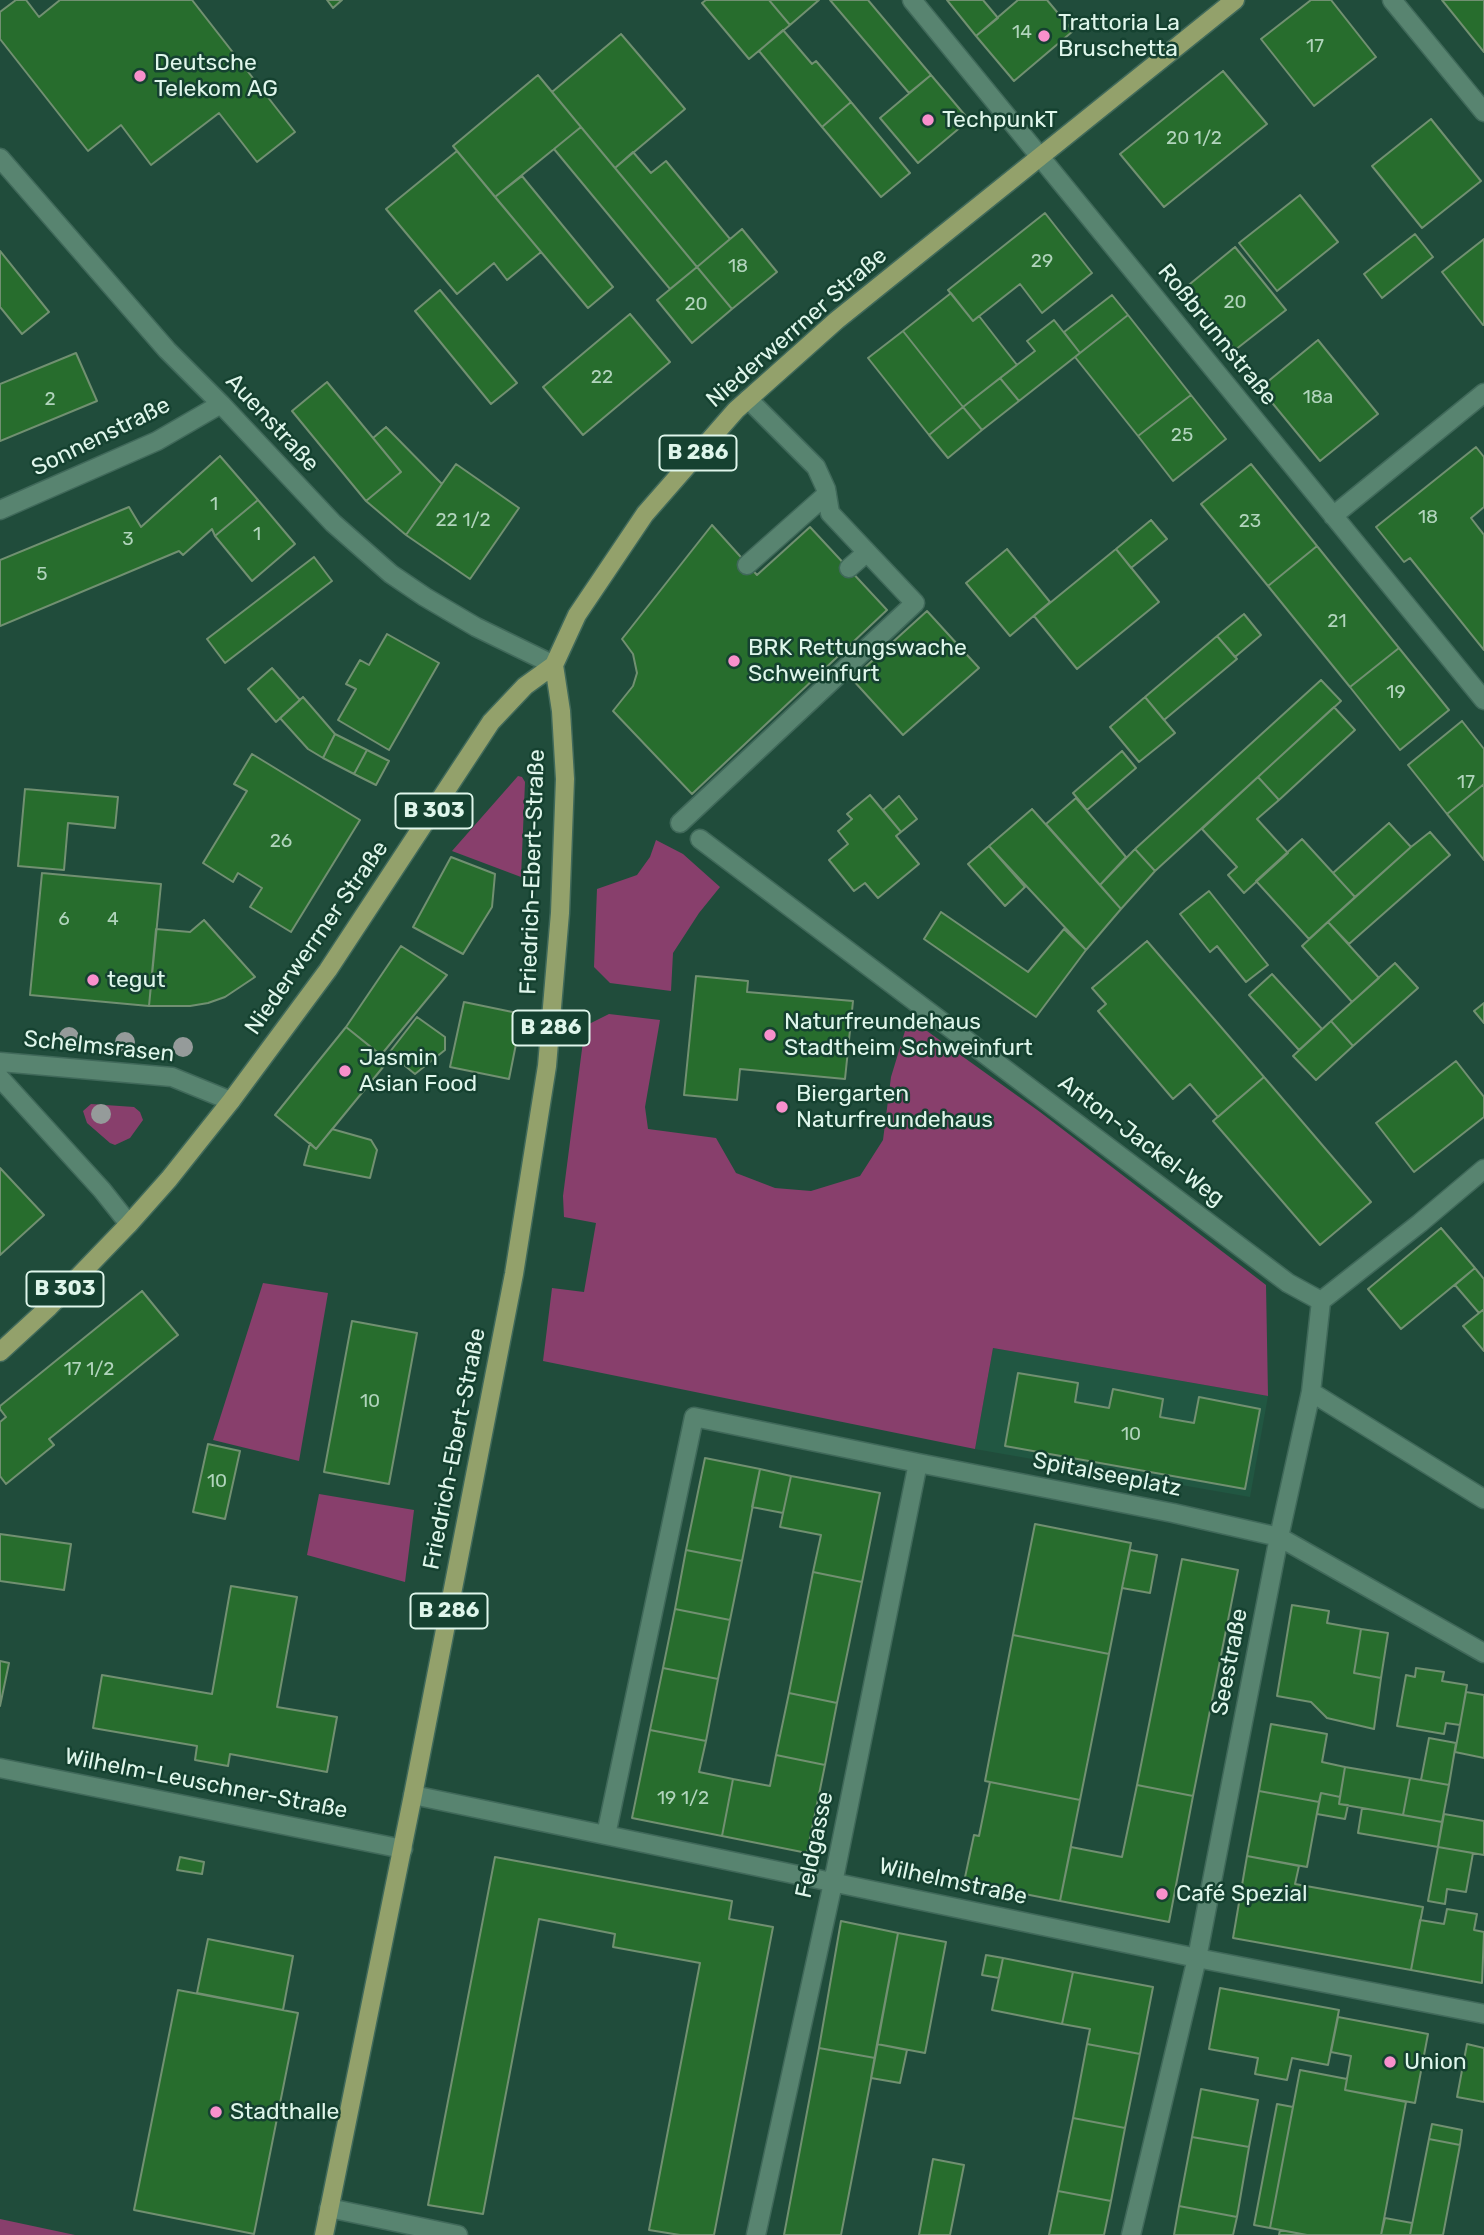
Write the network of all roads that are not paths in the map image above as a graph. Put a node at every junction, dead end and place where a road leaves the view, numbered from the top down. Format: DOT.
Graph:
graph roads {
  1 [pos="912,0"];
  2 [pos="1235,0"];
  3 [pos="1392,0"];
  4 [pos="1484,112"];
  5 [pos="1040,156"];
  6 [pos="0,158"];
  7 [pos="1484,393"];
  8 [pos="748,399"];
  9 [pos="221,404"];
  10 [pos="827,494"];
  11 [pos="0,510"];
  12 [pos="1333,516"];
  13 [pos="866,552"];
  14 [pos="747,565"];
  15 [pos="849,568"];
  16 [pos="554,665"];
  17 [pos="1484,700"];
  18 [pos="680,823"];
  19 [pos="699,839"];
  20 [pos="0,1062"];
  21 [pos="0,1078"];
  22 [pos="230,1101"];
  23 [pos="1484,1169"];
  24 [pos="129,1224"];
  25 [pos="1321,1301"];
  26 [pos="0,1352"];
  27 [pos="1311,1392"];
  28 [pos="918,1463"];
  29 [pos="1484,1499"];
  30 [pos="1279,1537"];
  31 [pos="1484,1653"];
  32 [pos="0,1768"];
  33 [pos="414,1795"];
  34 [pos="606,1835"];
  35 [pos="403,1849"];
  36 [pos="833,1882"];
  37 [pos="1197,1958"];
  38 [pos="1484,2014"];
  39 [pos="329,2208"];
  40 [pos="324,2235"];
  41 [pos="458,2235"];
  42 [pos="756,2235"];
  43 [pos="1131,2235"];
  1 -- 5 [label="street, Roßbrunnstraße"];
  2 -- 5 [label="main road, Niederwerrner Straße / B 286"];
  3 -- 4 [label="street"];
  5 -- 8 [label="main road, Niederwerrner Straße / B 286"];
  5 -- 12 [label="street, Roßbrunnstraße"];
  6 -- 9 [label="street, Auenstraße"];
  7 -- 12 [label="street"];
  8 -- 10 [label="street"];
  8 -- 16 [label="main road, Niederwerrner Straße / B 286"];
  9 -- 11 [label="street, Sonnenstraße"];
  9 -- 16 [label="street, Auenstraße"];
  10 -- 13 [label="street"];
  10 -- 14 [label="street"];
  12 -- 17 [label="street, Roßbrunnstraße"];
  13 -- 15 [label="street"];
  13 -- 18 [label="street"];
  16 -- 22 [label="main road, Niederwerrner Straße / B 303"];
  16 -- 33 [label="main road, Friedrich-Ebert-Straße / B 286"];
  19 -- 25 [label="street, Anton-Jackel-Weg"];
  20 -- 22 [label="street, Schelmsrasen"];
  21 -- 24 [label="street, Schelmsrasen"];
  22 -- 24 [label="main road, Niederwerrner Straße / B 303"];
  23 -- 25 [label="street"];
  24 -- 26 [label="main road, Niederwerrner Straße / B 303"];
  25 -- 27 [label="street, Seestraße"];
  27 -- 29 [label="street"];
  27 -- 30 [label="street, Seestraße"];
  28 -- 30 [label="street, Spitalseeplatz"];
  28 -- 34 [label="street, Spitalseeplatz"];
  28 -- 36 [label="street, Feldgasse"];
  30 -- 31 [label="street, Spitalseeplatz"];
  30 -- 37 [label="street, Seestraße"];
  32 -- 35 [label="street, Wilhelm-Leuschner-Straße"];
  33 -- 34 [label="street, Wilhelmstraße"];
  33 -- 35 [label="main road, Friedrich-Ebert-Straße / B 286"];
  34 -- 36 [label="street, Wilhelmstraße"];
  35 -- 39 [label="main road, Friedrich-Ebert-Straße / B 286"];
  36 -- 37 [label="street, Wilhelmstraße"];
  36 -- 42 [label="street, Feldgasse"];
  37 -- 38 [label="street, Wilhelmstraße"];
  37 -- 43 [label="street, Seestraße"];
  39 -- 40 [label="main road, Friedrich-Ebert-Straße / B 286"];
  39 -- 41 [label="street"];
}
